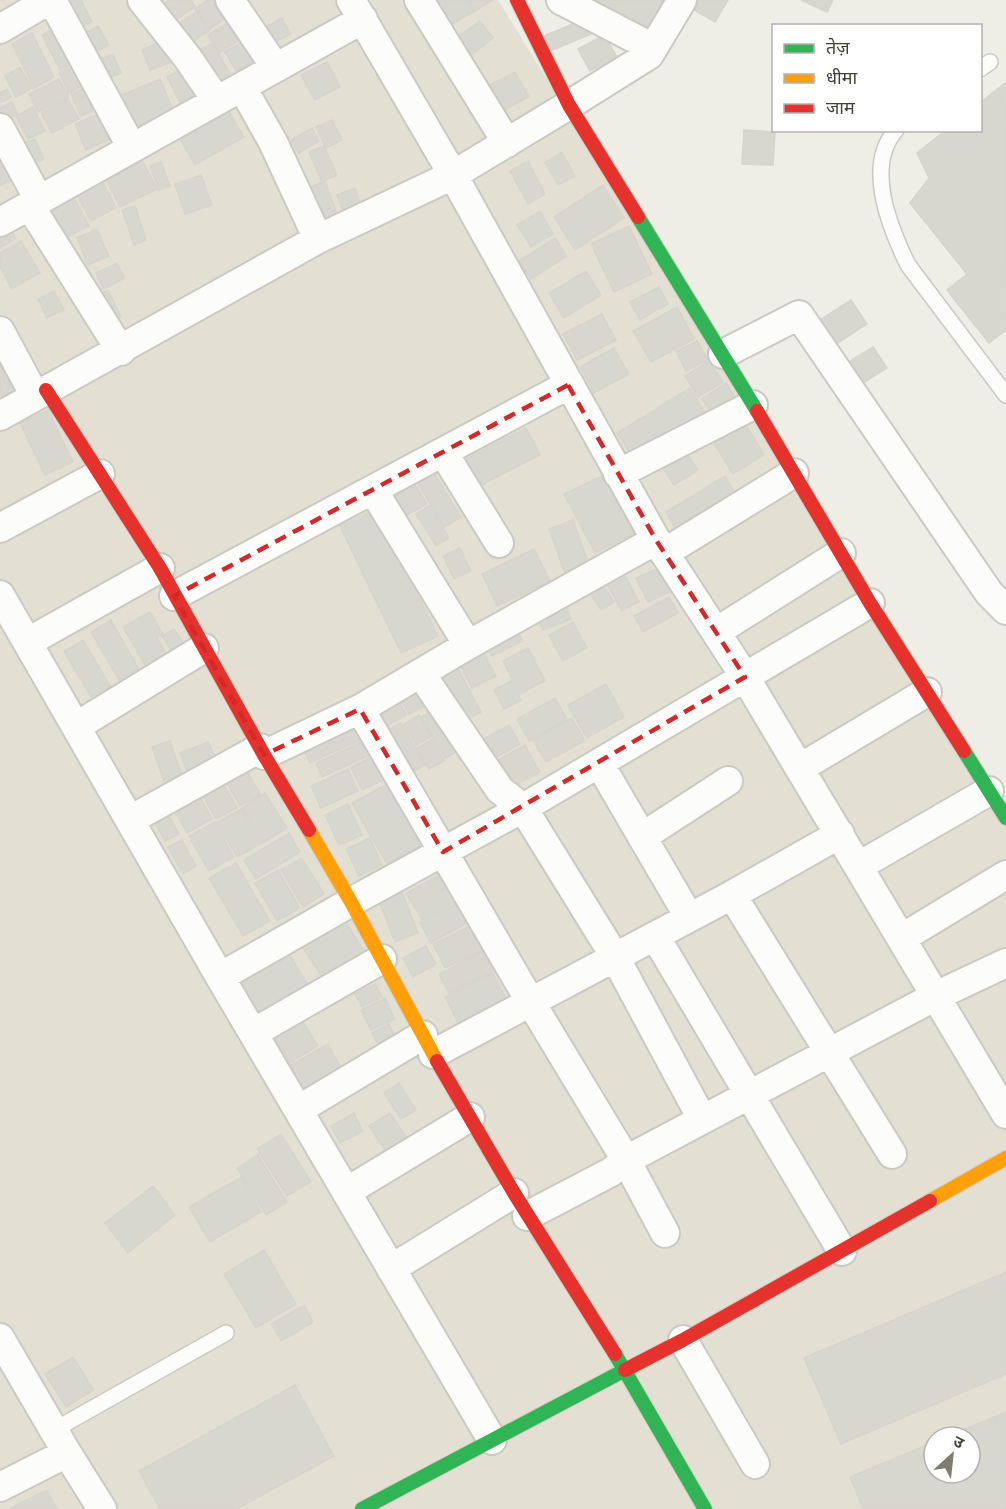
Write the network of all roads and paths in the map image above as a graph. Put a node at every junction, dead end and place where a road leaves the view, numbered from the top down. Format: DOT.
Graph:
graph roads {
  1 [pos="50,0"];
  2 [pos="142,0"];
  3 [pos="230,0"];
  4 [pos="419,0"];
  5 [pos="517,0"];
  6 [pos="561,0"];
  7 [pos="682,0"];
  8 [pos="357,9"];
  9 [pos="0,29"];
  10 [pos="653,48"];
  11 [pos="276,68"];
  12 [pos="242,87"];
  13 [pos="217,101"];
  14 [pos="569,105"];
  15 [pos="0,128"];
  16 [pos="894,132"];
  17 [pos="507,143"];
  18 [pos="132,148"];
  19 [pos="453,175"];
  20 [pos="35,203"];
  21 [pos="0,222"];
  22 [pos="318,239"];
  23 [pos="0,331"];
  24 [pos="121,351"];
  25 [pos="723,354"];
  26 [pos="568,385"];
  27 [pos="41,393"];
  28 [pos="1006,396"];
  29 [pos="753,405"];
  30 [pos="0,416"];
  31 [pos="443,452"];
  32 [pos="794,473"];
  33 [pos="100,474"];
  34 [pos="618,474"];
  35 [pos="373,490"];
  36 [pos="0,528"];
  37 [pos="499,543"];
  38 [pos="660,547"];
  39 [pos="841,553"];
  40 [pos="160,568"];
  41 [pos="0,595"];
  42 [pos="174,596"];
  43 [pos="870,603"];
  44 [pos="1006,610"];
  45 [pos="716,632"];
  46 [pos="28,642"];
  47 [pos="468,645"];
  48 [pos="204,648"];
  49 [pos="421,674"];
  50 [pos="745,677"];
  51 [pos="927,692"];
  52 [pos="360,709"];
  53 [pos="76,726"];
  54 [pos="262,752"];
  55 [pos="599,763"];
  56 [pos="800,768"];
  57 [pos="728,781"];
  58 [pos="989,791"];
  59 [pos="523,808"];
  60 [pos="1006,818"];
  61 [pos="130,820"];
  62 [pos="840,834"];
  63 [pos="642,837"];
  64 [pos="443,852"];
  65 [pos="859,866"];
  66 [pos="1006,875"];
  67 [pos="732,895"];
  68 [pos="351,902"];
  69 [pos="689,917"];
  70 [pos="655,936"];
  71 [pos="902,938"];
  72 [pos="615,957"];
  73 [pos="382,959"];
  74 [pos="1006,963"];
  75 [pos="220,977"];
  76 [pos="936,996"];
  77 [pos="530,1001"];
  78 [pos="253,1033"];
  79 [pos="428,1045"];
  80 [pos="828,1053"];
  81 [pos="750,1094"];
  82 [pos="298,1110"];
  83 [pos="1006,1114"];
  84 [pos="470,1117"];
  85 [pos="702,1119"];
  86 [pos="892,1154"];
  87 [pos="1006,1158"];
  88 [pos="626,1160"];
  89 [pos="346,1192"];
  90 [pos="521,1205"];
  91 [pos="665,1233"];
  92 [pos="842,1251"];
  93 [pos="391,1269"];
  94 [pos="226,1334"];
  95 [pos="0,1338"];
  96 [pos="683,1340"];
  97 [pos="626,1371"];
  98 [pos="492,1440"];
  99 [pos="60,1441"];
  100 [pos="755,1464"];
  101 [pos="0,1487"];
  102 [pos="102,1509"];
  103 [pos="362,1509"];
  104 [pos="705,1509"];
  1 -- 9 [label="street"];
  1 -- 18 [label="street"];
  2 -- 13 [label="street"];
  3 -- 11 [label="street"];
  4 -- 17 [label="street"];
  5 -- 14 [label="street"];
  6 -- 10 [label="street"];
  7 -- 10 [label="street"];
  8 -- 11 [label="street"];
  8 -- 19 [label="street"];
  10 -- 14 [label="street"];
  11 -- 12 [label="street"];
  12 -- 13 [label="street"];
  12 -- 22 [label="street"];
  13 -- 18 [label="street"];
  14 -- 17 [label="street"];
  14 -- 25 [label="street"];
  15 -- 20 [label="street"];
  16 -- 28 [label="lane"];
  17 -- 19 [label="street"];
  18 -- 20 [label="street"];
  19 -- 22 [label="street"];
  19 -- 26 [label="street"];
  20 -- 21 [label="street"];
  20 -- 24 [label="street"];
  22 -- 24 [label="street"];
  23 -- 27 [label="street"];
  24 -- 27 [label="street"];
  25 -- 29 [label="street"];
  25 -- 44 [label="street"];
  26 -- 31 [label="street"];
  26 -- 34 [label="street"];
  27 -- 30 [label="street"];
  27 -- 33 [label="street"];
  29 -- 32 [label="street"];
  29 -- 34 [label="street"];
  31 -- 35 [label="street"];
  31 -- 37 [label="street"];
  32 -- 38 [label="street"];
  32 -- 39 [label="street"];
  33 -- 36 [label="street"];
  33 -- 40 [label="street"];
  34 -- 38 [label="street"];
  35 -- 42 [label="street"];
  35 -- 47 [label="street"];
  38 -- 45 [label="street"];
  38 -- 47 [label="street"];
  39 -- 43 [label="street"];
  39 -- 45 [label="street"];
  40 -- 42 [label="street"];
  40 -- 46 [label="street"];
  41 -- 46 [label="street"];
  42 -- 48 [label="street"];
  43 -- 50 [label="street"];
  43 -- 51 [label="street"];
  45 -- 50 [label="street"];
  46 -- 53 [label="street"];
  47 -- 49 [label="street"];
  48 -- 53 [label="street"];
  48 -- 54 [label="street"];
  49 -- 52 [label="street"];
  49 -- 59 [label="street"];
  50 -- 55 [label="street"];
  50 -- 56 [label="street"];
  51 -- 56 [label="street"];
  51 -- 58 [label="street"];
  52 -- 54 [label="street"];
  52 -- 64 [label="street"];
  53 -- 61 [label="street"];
  54 -- 61 [label="street"];
  54 -- 68 [label="street"];
  55 -- 59 [label="street"];
  55 -- 63 [label="street"];
  56 -- 62 [label="street"];
  57 -- 63 [label="street"];
  58 -- 60 [label="street"];
  58 -- 65 [label="street"];
  59 -- 64 [label="street"];
  59 -- 72 [label="street"];
  61 -- 75 [label="street"];
  62 -- 65 [label="street"];
  62 -- 67 [label="street"];
  63 -- 69 [label="street"];
  64 -- 68 [label="street"];
  64 -- 77 [label="street"];
  65 -- 71 [label="street"];
  66 -- 71 [label="street"];
  67 -- 69 [label="street"];
  67 -- 80 [label="street"];
  68 -- 73 [label="street"];
  68 -- 75 [label="street"];
  69 -- 70 [label="street"];
  70 -- 72 [label="street"];
  70 -- 81 [label="street"];
  71 -- 76 [label="street"];
  72 -- 77 [label="street"];
  72 -- 85 [label="street"];
  73 -- 78 [label="street"];
  73 -- 79 [label="street"];
  74 -- 76 [label="street"];
  75 -- 78 [label="street"];
  76 -- 80 [label="street"];
  76 -- 83 [label="street"];
  77 -- 79 [label="street"];
  77 -- 88 [label="street"];
  78 -- 82 [label="street"];
  79 -- 82 [label="street"];
  79 -- 84 [label="street"];
  80 -- 81 [label="street"];
  80 -- 86 [label="street"];
  81 -- 85 [label="street"];
  81 -- 92 [label="street"];
  82 -- 89 [label="street"];
  84 -- 89 [label="street"];
  84 -- 90 [label="street"];
  85 -- 88 [label="street"];
  87 -- 92 [label="street"];
  88 -- 90 [label="street"];
  88 -- 91 [label="street"];
  89 -- 93 [label="street"];
  90 -- 93 [label="street"];
  90 -- 97 [label="street"];
  92 -- 96 [label="street"];
  93 -- 98 [label="street"];
  94 -- 99 [label="lane"];
  95 -- 99 [label="street"];
  96 -- 97 [label="street"];
  96 -- 100 [label="street"];
  97 -- 98 [label="street"];
  97 -- 104 [label="street"];
  98 -- 103 [label="street"];
  99 -- 101 [label="street"];
  99 -- 102 [label="street"];
}
